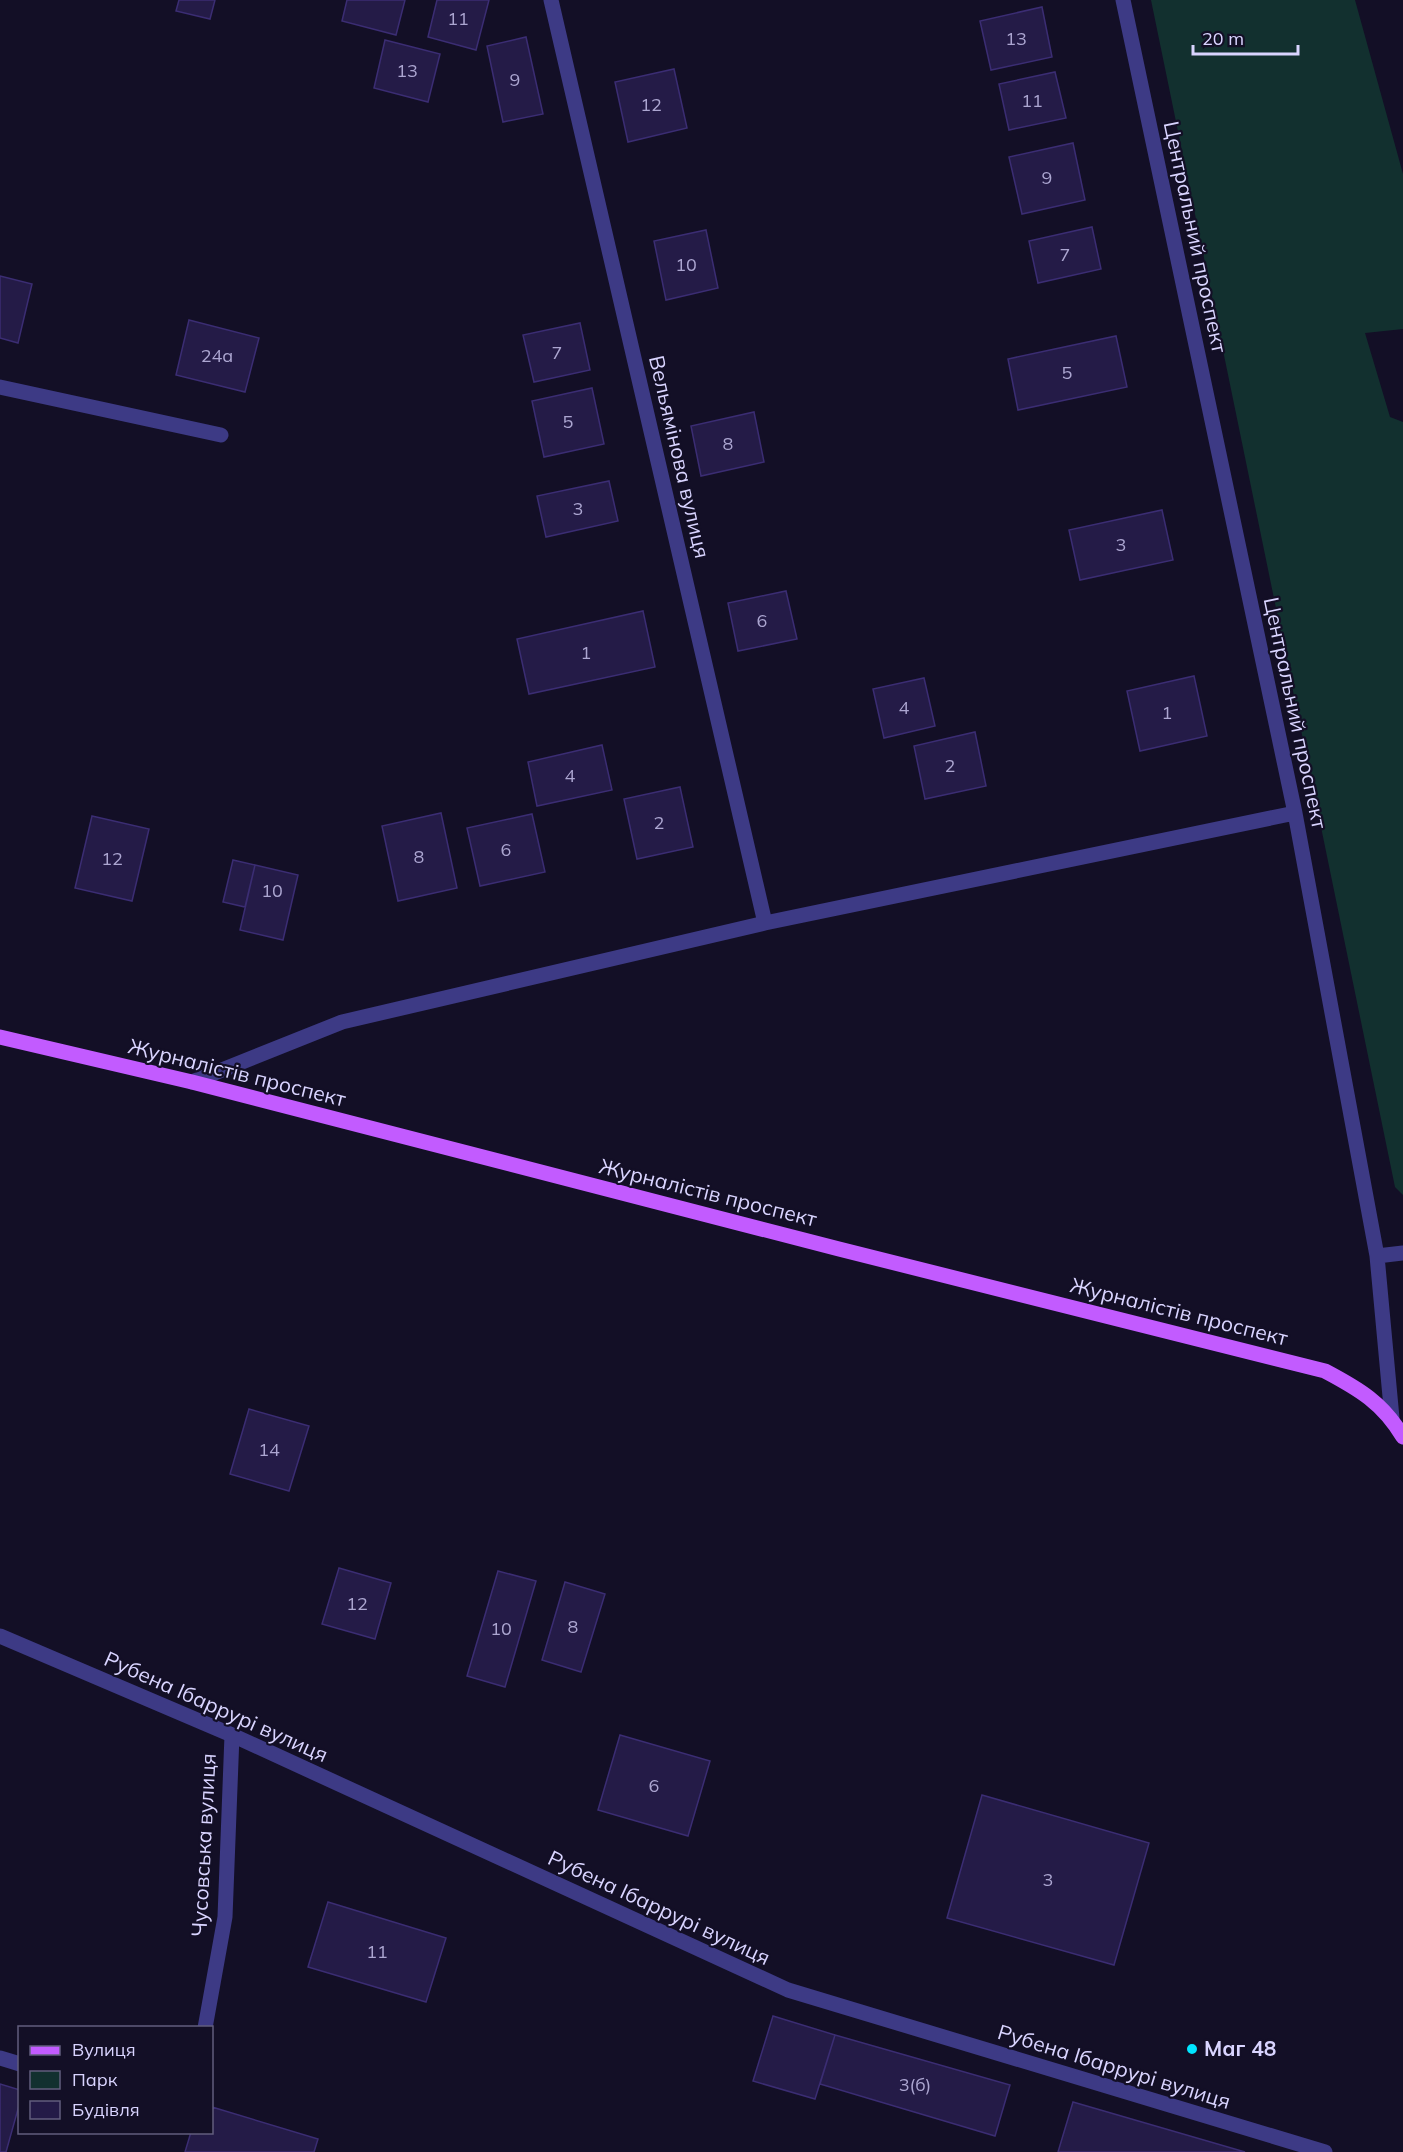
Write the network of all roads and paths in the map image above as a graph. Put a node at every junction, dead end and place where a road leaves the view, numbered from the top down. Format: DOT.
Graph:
graph roads {
  1 [pos="551,0"];
  2 [pos="1123,0"];
  3 [pos="0,387"];
  4 [pos="221,435"];
  5 [pos="1295,813"];
  6 [pos="765,923"];
  7 [pos="0,1037"];
  8 [pos="192,1082"];
  9 [pos="1403,1253"];
  10 [pos="1377,1256"];
  11 [pos="1392,1418"];
  12 [pos="1403,1437"];
  13 [pos="0,1636"];
  14 [pos="231,1735"];
  15 [pos="205,2026"];
  16 [pos="0,2058"];
  17 [pos="18,2063"];
  18 [pos="1325,2152"];
  1 -- 6 [label="street, Вельямінова вулиця"];
  2 -- 5 [label="street, Центральний проспект"];
  3 -- 4 [label="street"];
  5 -- 6 [label="street"];
  5 -- 10 [label="street, Центральний проспект"];
  6 -- 8 [label="street"];
  7 -- 8 [label="main road, Журналістів проспект"];
  8 -- 11 [label="main road, Журналістів проспект"];
  9 -- 10 [label="street"];
  10 -- 11 [label="street, Центральний проспект"];
  11 -- 12 [label="main road, Центральний проспект"];
  13 -- 14 [label="street, Рубена Ібаррурі вулиця"];
  14 -- 15 [label="street, Чусовська вулиця"];
  14 -- 18 [label="street, Рубена Ібаррурі вулиця"];
  16 -- 17 [label="street"];
}
